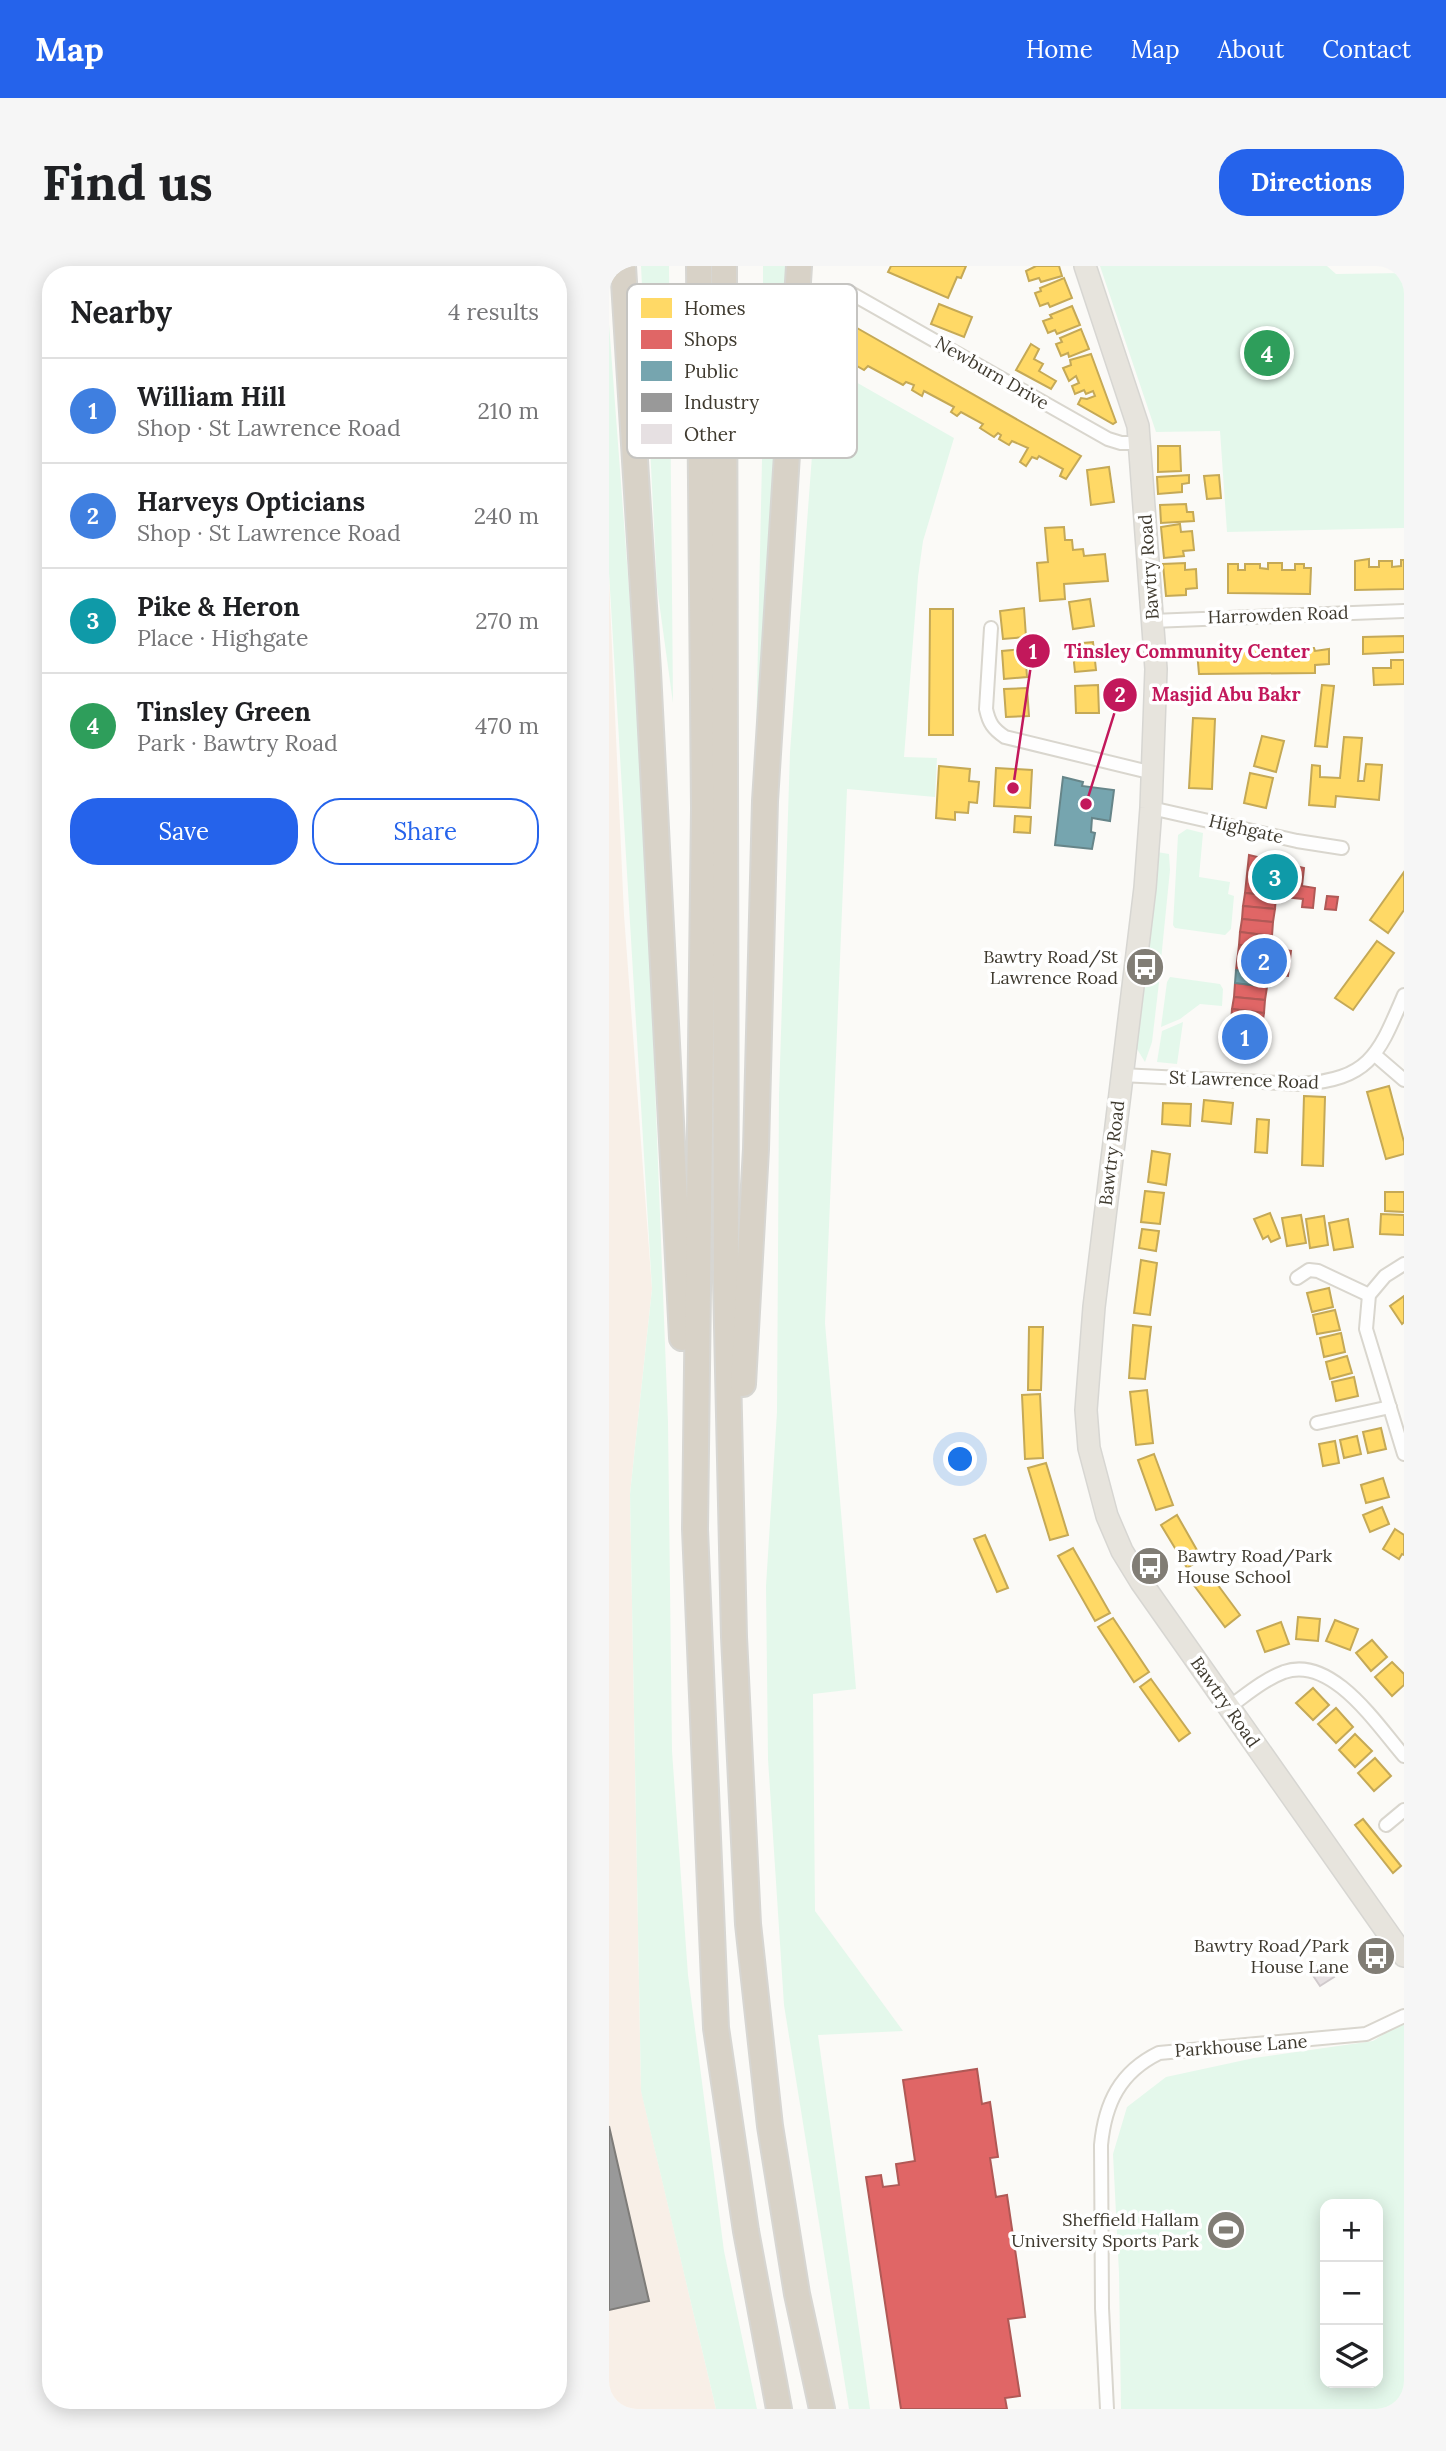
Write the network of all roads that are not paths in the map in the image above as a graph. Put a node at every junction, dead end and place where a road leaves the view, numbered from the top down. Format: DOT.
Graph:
graph roads {
  1 [pos="623,266"];
  2 [pos="699,266"];
  3 [pos="724,266"];
  4 [pos="799,266"];
  5 [pos="1085,266"];
  6 [pos="699,284"];
  7 [pos="724,284"];
  8 [pos="798,284"];
  9 [pos="857,297"];
  10 [pos="627,331"];
  11 [pos="1141,443"];
  12 [pos="635,458"];
  13 [pos="700,458"];
  14 [pos="724,458"];
  15 [pos="787,458"];
  16 [pos="1404,611"];
  17 [pos="1153,621"];
  18 [pos="991,628"];
  19 [pos="1153,774"];
  20 [pos="1151,808"];
  21 [pos="1342,848"];
  22 [pos="1404,995"];
  23 [pos="1375,1055"];
  24 [pos="1121,1075"];
  25 [pos="1404,1080"];
  26 [pos="1404,1264"];
  27 [pos="1297,1278"];
  28 [pos="1369,1295"];
  29 [pos="1390,1407"];
  30 [pos="1400,1421"];
  31 [pos="1317,1423"];
  32 [pos="1404,1454"];
  33 [pos="696,1495"];
  34 [pos="733,1566"];
  35 [pos="1229,1707"];
  36 [pos="1404,1756"];
  37 [pos="1404,1810"];
  38 [pos="1386,1825"];
  39 [pos="1404,1956"];
  40 [pos="1404,2016"];
  41 [pos="779,2409"];
  42 [pos="822,2409"];
  43 [pos="1107,2409"];
  1 -- 10 [label="highway"];
  2 -- 6 [label="highway"];
  3 -- 7 [label="highway"];
  4 -- 8 [label="highway"];
  5 -- 11 [label="main road, Bawtry Road"];
  9 -- 11 [label="street, Newburn Drive"];
  11 -- 17 [label="main road, Bawtry Road"];
  12 -- 33 [label="highway"];
  13 -- 33 [label="highway"];
  14 -- 34 [label="highway"];
  15 -- 34 [label="highway"];
  16 -- 17 [label="street, Harrowden Road"];
  17 -- 19 [label="main road, Bawtry Road"];
  18 -- 19 [label="street"];
  19 -- 20 [label="main road, Bawtry Road"];
  20 -- 21 [label="street, Highgate"];
  20 -- 24 [label="main road, Bawtry Road"];
  22 -- 23 [label="street, St Lawrence Road"];
  23 -- 24 [label="street, St Lawrence Road"];
  23 -- 25 [label="street"];
  24 -- 35 [label="main road, Bawtry Road"];
  26 -- 28 [label="street"];
  27 -- 28 [label="street"];
  28 -- 29 [label="street"];
  29 -- 30 [label="street"];
  29 -- 31 [label="street"];
  30 -- 32 [label="street"];
  33 -- 41 [label="highway"];
  34 -- 42 [label="highway"];
  35 -- 36 [label="street"];
  35 -- 39 [label="main road, Bawtry Road"];
  37 -- 38 [label="street"];
  40 -- 43 [label="street, Parkhouse Lane"];
}
